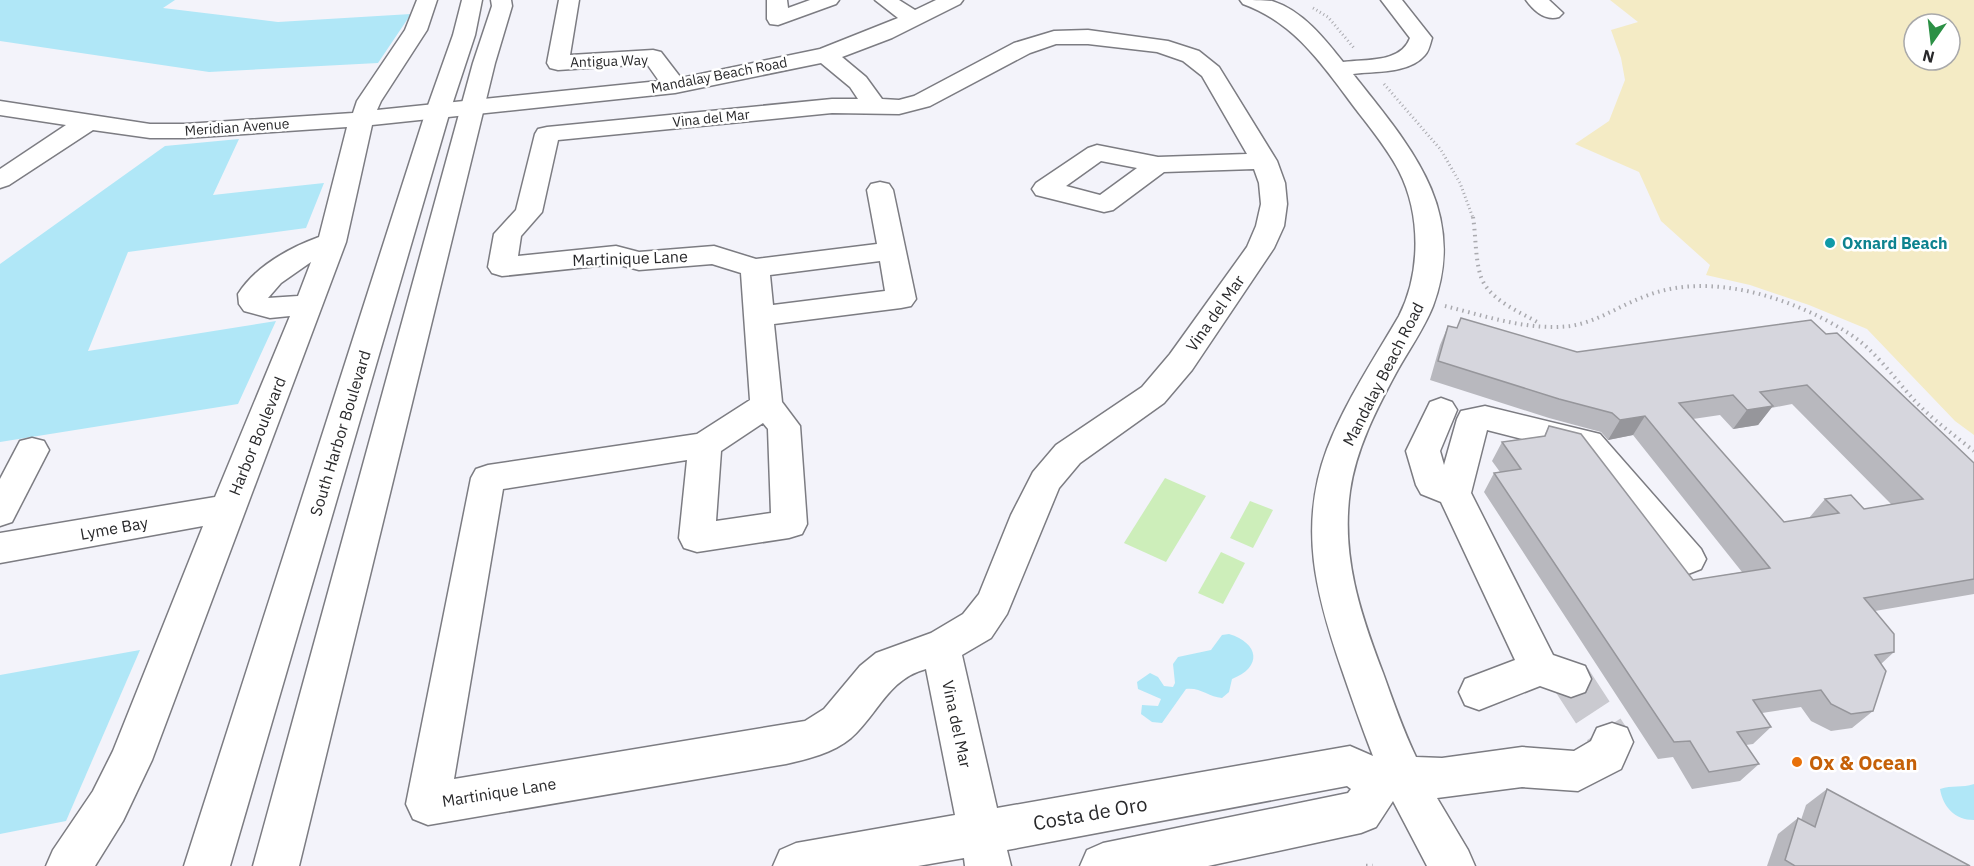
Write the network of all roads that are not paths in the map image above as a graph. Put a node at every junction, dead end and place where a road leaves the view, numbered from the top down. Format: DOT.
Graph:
graph roads {
  1 [pos="427,0"];
  2 [pos="472,0"];
  3 [pos="569,0"];
  4 [pos="777,0"];
  5 [pos="829,0"];
  6 [pos="1250,0"];
  7 [pos="1391,0"];
  8 [pos="888,1"];
  9 [pos="503,2"];
  10 [pos="932,6"];
  11 [pos="826,55"];
  12 [pos="1338,69"];
  13 [pos="675,86"];
  14 [pos="875,106"];
  15 [pos="0,108"];
  16 [pos="474,108"];
  17 [pos="438,111"];
  18 [pos="364,118"];
  19 [pos="87,122"];
  20 [pos="547,134"];
  21 [pos="1264,161"];
  22 [pos="1158,165"];
  23 [pos="0,180"];
  24 [pos="880,190"];
  25 [pos="332,242"];
  26 [pos="891,251"];
  27 [pos="755,268"];
  28 [pos="309,305"];
  29 [pos="758,316"];
  30 [pos="766,405"];
  31 [pos="1441,410"];
  32 [pos="705,445"];
  33 [pos="32,450"];
  34 [pos="1454,493"];
  35 [pos="228,508"];
  36 [pos="0,512"];
  37 [pos="0,548"];
  38 [pos="1688,559"];
  39 [pos="941,648"];
  40 [pos="1479,692"];
  41 [pos="1612,742"];
  42 [pos="1393,780"];
  43 [pos="984,849"];
  44 [pos="69,866"];
  45 [pos="207,866"];
  46 [pos="276,866"];
  47 [pos="796,866"];
  48 [pos="1103,866"];
  49 [pos="1452,866"];
  1 -- 18 [label="street, Harbor Boulevard"];
  2 -- 17 [label="street, South Harbor Boulevard"];
  3 -- 13 [label="street, Antigua Way"];
  4 -- 5 [label="street"];
  6 -- 12 [label="street, Mandalay Beach Road"];
  7 -- 12 [label="street"];
  8 -- 10 [label="street"];
  9 -- 16 [label="street"];
  10 -- 11 [label="street, Mandalay Beach Road"];
  11 -- 13 [label="street, Mandalay Beach Road"];
  11 -- 14 [label="street"];
  12 -- 42 [label="street, Mandalay Beach Road"];
  13 -- 16 [label="street, Mandalay Beach Road"];
  14 -- 20 [label="street, Vina del Mar"];
  14 -- 21 [label="street, Vina del Mar"];
  15 -- 19 [label="street, Meridian Avenue"];
  16 -- 17 [label="street, Meridian Avenue"];
  16 -- 46 [label="street"];
  17 -- 18 [label="street, Meridian Avenue"];
  17 -- 45 [label="street, South Harbor Boulevard"];
  18 -- 19 [label="street, Meridian Avenue"];
  18 -- 25 [label="street, Harbor Boulevard"];
  19 -- 23 [label="street"];
  20 -- 27 [label="street, Martinique Lane"];
  21 -- 22 [label="street"];
  21 -- 39 [label="street, Vina del Mar"];
  24 -- 26 [label="street"];
  25 -- 28 [label="street, Harbor Boulevard"];
  25 -- 28 [label="street"];
  26 -- 27 [label="street, Martinique Lane"];
  26 -- 29 [label="street"];
  27 -- 29 [label="street"];
  28 -- 35 [label="street, Harbor Boulevard"];
  29 -- 30 [label="street"];
  30 -- 32 [label="street, Martinique Lane"];
  30 -- 32 [label="street"];
  31 -- 34 [label="street"];
  32 -- 39 [label="street, Martinique Lane"];
  33 -- 36 [label="street"];
  34 -- 38 [label="street"];
  34 -- 40 [label="street"];
  35 -- 37 [label="street, Lyme Bay"];
  35 -- 44 [label="street, Harbor Boulevard"];
  39 -- 43 [label="street, Vina del Mar"];
  41 -- 42 [label="street"];
  42 -- 43 [label="street, Costa de Oro"];
  42 -- 48 [label="street"];
  42 -- 49 [label="street, Mandalay Beach Road"];
  43 -- 47 [label="street, Costa de Oro"];
}
